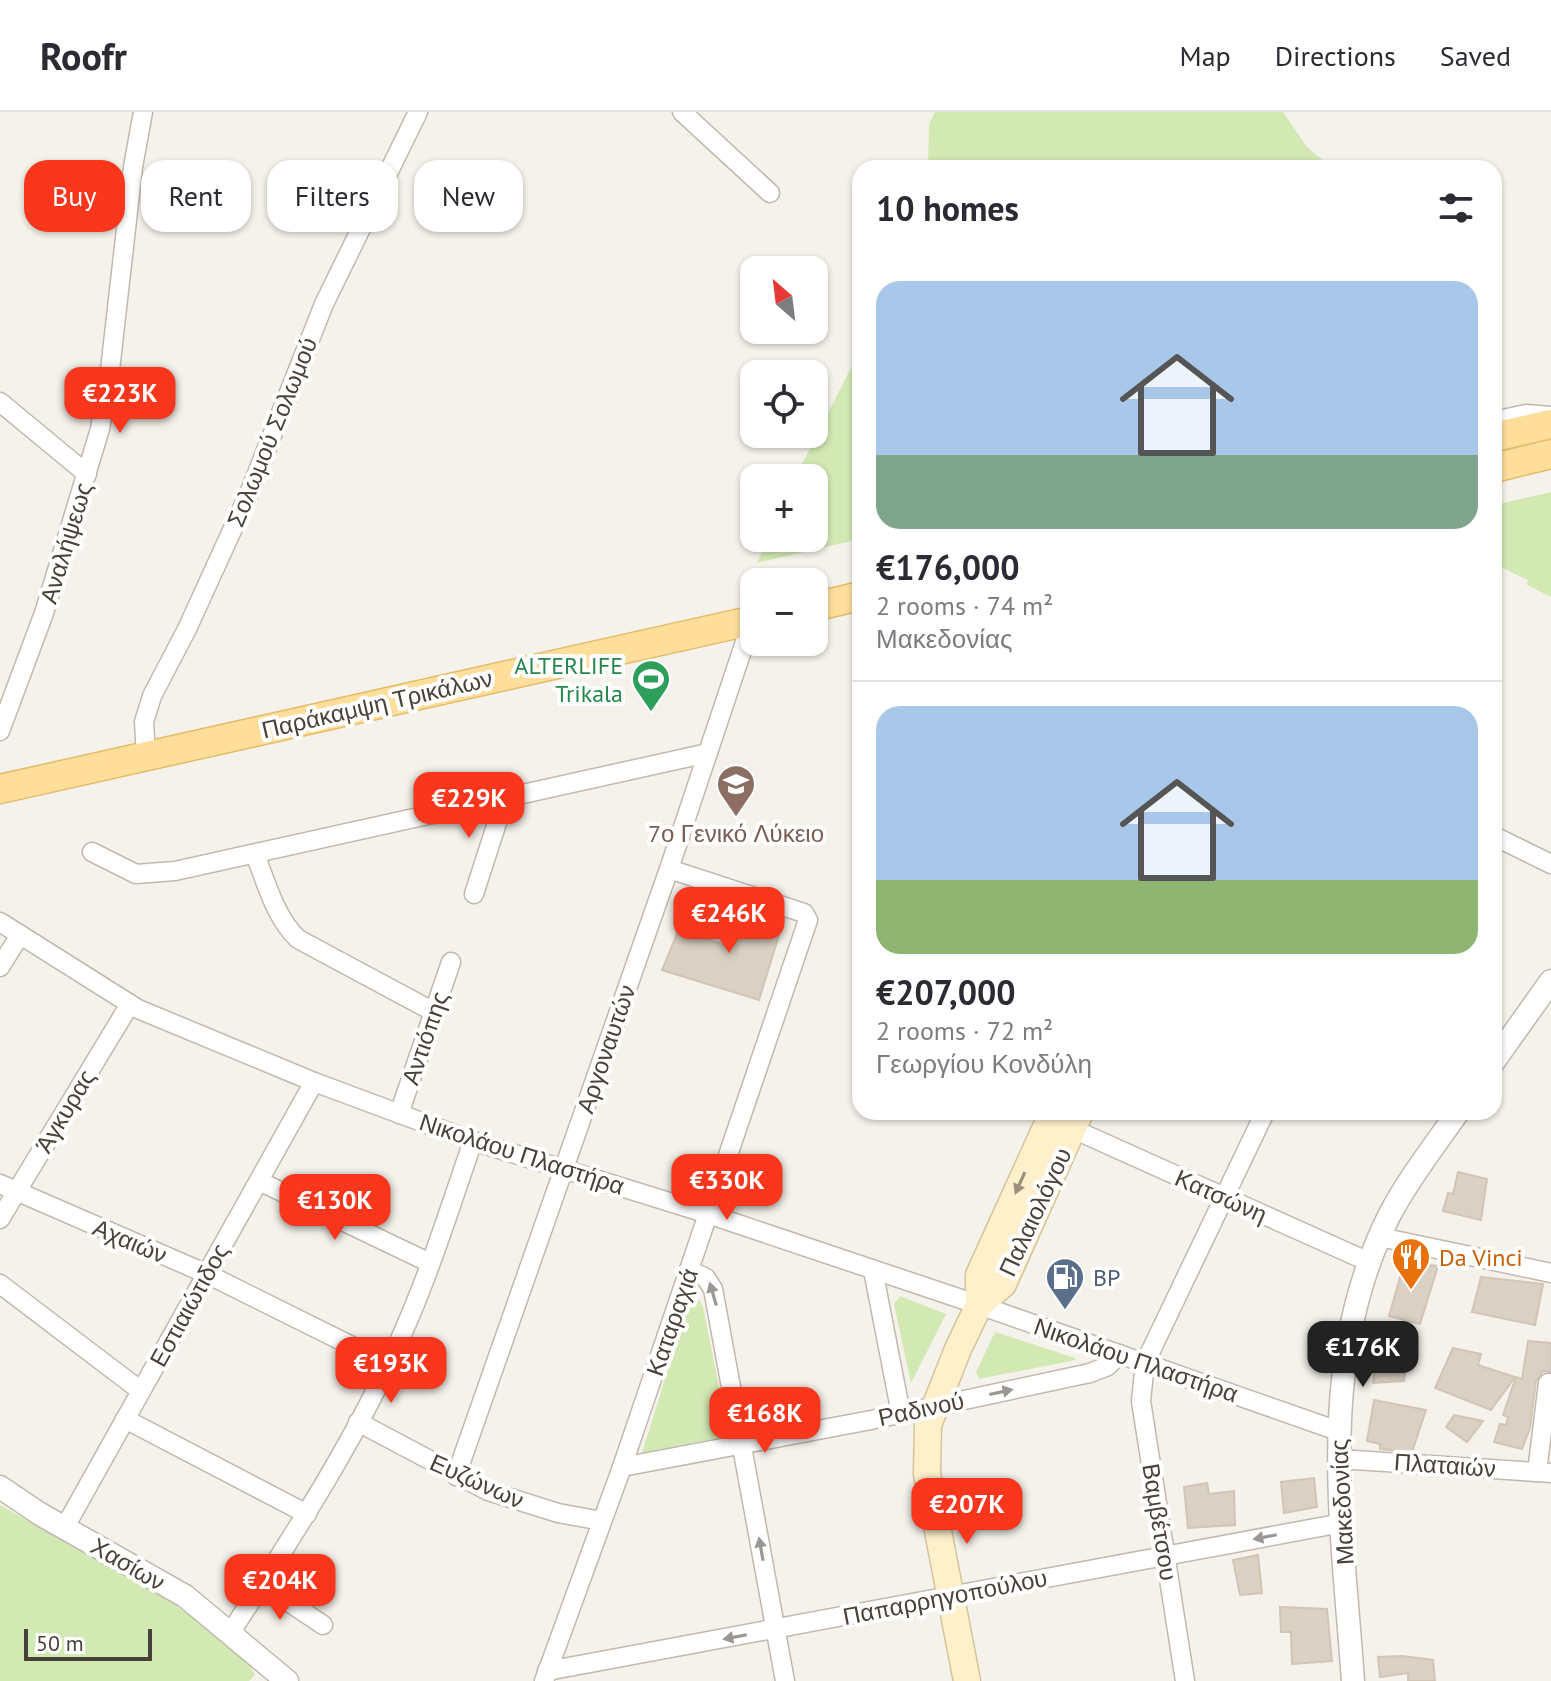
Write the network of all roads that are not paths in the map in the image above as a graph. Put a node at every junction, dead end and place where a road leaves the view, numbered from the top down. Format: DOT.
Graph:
graph roads {
  1 [pos="143,112"];
  2 [pos="418,112"];
  3 [pos="682,112"];
  4 [pos="770,193"];
  5 [pos="0,402"];
  6 [pos="1551,416"];
  7 [pos="1502,419"];
  8 [pos="1551,424"];
  9 [pos="1502,435"];
  10 [pos="1551,454"];
  11 [pos="1502,466"];
  12 [pos="87,474"];
  13 [pos="852,598"];
  14 [pos="828,604"];
  15 [pos="740,623"];
  16 [pos="741,656"];
  17 [pos="0,731"];
  18 [pos="708,753"];
  19 [pos="146,756"];
  20 [pos="0,789"];
  21 [pos="505,798"];
  22 [pos="1502,840"];
  23 [pos="92,852"];
  24 [pos="255,854"];
  25 [pos="1551,864"];
  26 [pos="669,869"];
  27 [pos="474,894"];
  28 [pos="0,922"];
  29 [pos="20,935"];
  30 [pos="451,962"];
  31 [pos="0,967"];
  32 [pos="1551,981"];
  33 [pos="130,1004"];
  34 [pos="434,1012"];
  35 [pos="1502,1049"];
  36 [pos="314,1082"];
  37 [pos="399,1114"];
  38 [pos="1068,1120"];
  39 [pos="1073,1120"];
  40 [pos="1261,1120"];
  41 [pos="1452,1120"];
  42 [pos="473,1141"];
  43 [pos="564,1169"];
  44 [pos="259,1181"];
  45 [pos="8,1188"];
  46 [pos="1224,1197"];
  47 [pos="708,1214"];
  48 [pos="0,1219"];
  49 [pos="1380,1237"];
  50 [pos="1369,1262"];
  51 [pos="430,1263"];
  52 [pos="689,1270"];
  53 [pos="873,1270"];
  54 [pos="1551,1273"];
  55 [pos="207,1274"];
  56 [pos="0,1284"];
  57 [pos="979,1305"];
  58 [pos="1119,1354"];
  59 [pos="1145,1363"];
  60 [pos="388,1364"];
  61 [pos="1548,1383"];
  62 [pos="141,1391"];
  63 [pos="933,1407"];
  64 [pos="901,1414"];
  65 [pos="125,1419"];
  66 [pos="358,1422"];
  67 [pos="1338,1431"];
  68 [pos="742,1445"];
  69 [pos="1339,1459"];
  70 [pos="622,1467"];
  71 [pos="1544,1472"];
  72 [pos="456,1476"];
  73 [pos="0,1487"];
  74 [pos="307,1514"];
  75 [pos="602,1521"];
  76 [pos="1342,1523"];
  77 [pos="65,1527"];
  78 [pos="1165,1556"];
  79 [pos="262,1584"];
  80 [pos="952,1596"];
  81 [pos="323,1625"];
  82 [pos="776,1629"];
  83 [pos="231,1632"];
  84 [pos="546,1676"];
  85 [pos="287,1681"];
  86 [pos="785,1681"];
  87 [pos="967,1681"];
  88 [pos="1185,1681"];
  89 [pos="1353,1681"];
  1 -- 12 [label="street, Αναλήψεως"];
  2 -- 19 [label="street, Σολωμού Σολωμού"];
  3 -- 4 [label="street"];
  5 -- 12 [label="street"];
  6 -- 7 [label="street"];
  8 -- 9 [label="main road"];
  10 -- 11 [label="main road"];
  12 -- 17 [label="street, Αναλήψεως"];
  13 -- 14 [label="main road"];
  15 -- 19 [label="main road, Παράκαμψη Τρικάλων"];
  16 -- 18 [label="street, Αργοναυτών"];
  18 -- 21 [label="street"];
  18 -- 26 [label="street, Αργοναυτών"];
  19 -- 20 [label="main road, Παράκαμψη Τρικάλων"];
  21 -- 24 [label="street"];
  21 -- 27 [label="street"];
  22 -- 25 [label="street"];
  23 -- 24 [label="street"];
  24 -- 34 [label="street"];
  26 -- 43 [label="street, Αργοναυτών"];
  26 -- 47 [label="street, Καταραχιά"];
  28 -- 29 [label="street, Νικολάου Πλαστήρα"];
  29 -- 31 [label="street"];
  29 -- 33 [label="street, Νικολάου Πλαστήρα"];
  30 -- 34 [label="street, Αντιόπης"];
  32 -- 35 [label="street"];
  33 -- 36 [label="street, Νικολάου Πλαστήρα"];
  33 -- 45 [label="street, Άγκυρας"];
  34 -- 37 [label="street, Αντιόπης"];
  36 -- 37 [label="street, Νικολάου Πλαστήρα"];
  36 -- 44 [label="street, Εστιαιώτιδος"];
  37 -- 42 [label="street, Νικολάου Πλαστήρα"];
  38 -- 57 [label="main road, Παλαιολόγου"];
  39 -- 46 [label="street, Κατσώνη"];
  40 -- 46 [label="street"];
  41 -- 49 [label="street, Μακεδονίας"];
  42 -- 43 [label="street, Νικολάου Πλαστήρα"];
  42 -- 51 [label="street"];
  43 -- 47 [label="street, Νικολάου Πλαστήρα"];
  43 -- 72 [label="street, Αργοναυτών"];
  44 -- 51 [label="street"];
  44 -- 55 [label="street, Εστιαιώτιδος"];
  45 -- 48 [label="street, Άγκυρας"];
  45 -- 55 [label="street, Αχαιών"];
  46 -- 50 [label="street, Κατσώνη"];
  46 -- 59 [label="street"];
  47 -- 52 [label="street, Καταραχιά"];
  47 -- 53 [label="street, Νικολάου Πλαστήρα"];
  49 -- 50 [label="street, Μακεδονίας"];
  49 -- 54 [label="street"];
  50 -- 67 [label="street, Μακεδονίας"];
  51 -- 60 [label="street"];
  68 -- 52 [label="street, one-way"];
  52 -- 70 [label="street, Καταραχιά"];
  53 -- 57 [label="street, Νικολάου Πλαστήρα"];
  53 -- 64 [label="street"];
  55 -- 60 [label="street, Αχαιών"];
  55 -- 62 [label="street, Εστιαιώτιδος"];
  56 -- 62 [label="street"];
  57 -- 58 [label="street, Νικολάου Πλαστήρα"];
  57 -- 63 [label="main road, Παλαιολόγου"];
  58 -- 59 [label="street, Νικολάου Πλαστήρα"];
  63 -- 58 [label="street, Ραδινού, one-way"];
  59 -- 67 [label="street, Νικολάου Πλαστήρα"];
  59 -- 78 [label="street, Βαμβέτσου"];
  60 -- 66 [label="street"];
  61 -- 71 [label="street"];
  62 -- 65 [label="street, Εστιαιώτιδος"];
  63 -- 64 [label="street, Ραδινού"];
  63 -- 80 [label="main road, Παλαιολόγου"];
  64 -- 68 [label="street, Ραδινού"];
  65 -- 74 [label="street"];
  65 -- 77 [label="street, Εστιαιώτιδος"];
  66 -- 72 [label="street, Ευζώνων"];
  66 -- 74 [label="street"];
  67 -- 69 [label="street, Μακεδονίας"];
  68 -- 70 [label="street, Ραδινού"];
  82 -- 68 [label="street, one-way"];
  69 -- 71 [label="street, Πλαταιών"];
  69 -- 76 [label="street, Μακεδονίας"];
  70 -- 75 [label="street, Καταραχιά"];
  72 -- 75 [label="street, Ευζώνων"];
  73 -- 77 [label="street, Χασίων"];
  74 -- 79 [label="street"];
  75 -- 84 [label="street, Καταραχιά"];
  76 -- 78 [label="street, Παπαρρηγοπούλου, one-way"];
  76 -- 89 [label="street, Μακεδονίας"];
  77 -- 83 [label="street, Χασίων"];
  78 -- 80 [label="street, Παπαρρηγοπούλου"];
  78 -- 88 [label="street, Βαμβέτσου"];
  79 -- 81 [label="street"];
  79 -- 83 [label="street"];
  80 -- 82 [label="street, Παπαρρηγοπούλου"];
  80 -- 87 [label="main road, Παλαιολόγου"];
  82 -- 84 [label="street, Παπαρρηγοπούλου, one-way"];
  82 -- 86 [label="street"];
  83 -- 85 [label="street, Χασίων"];
}
